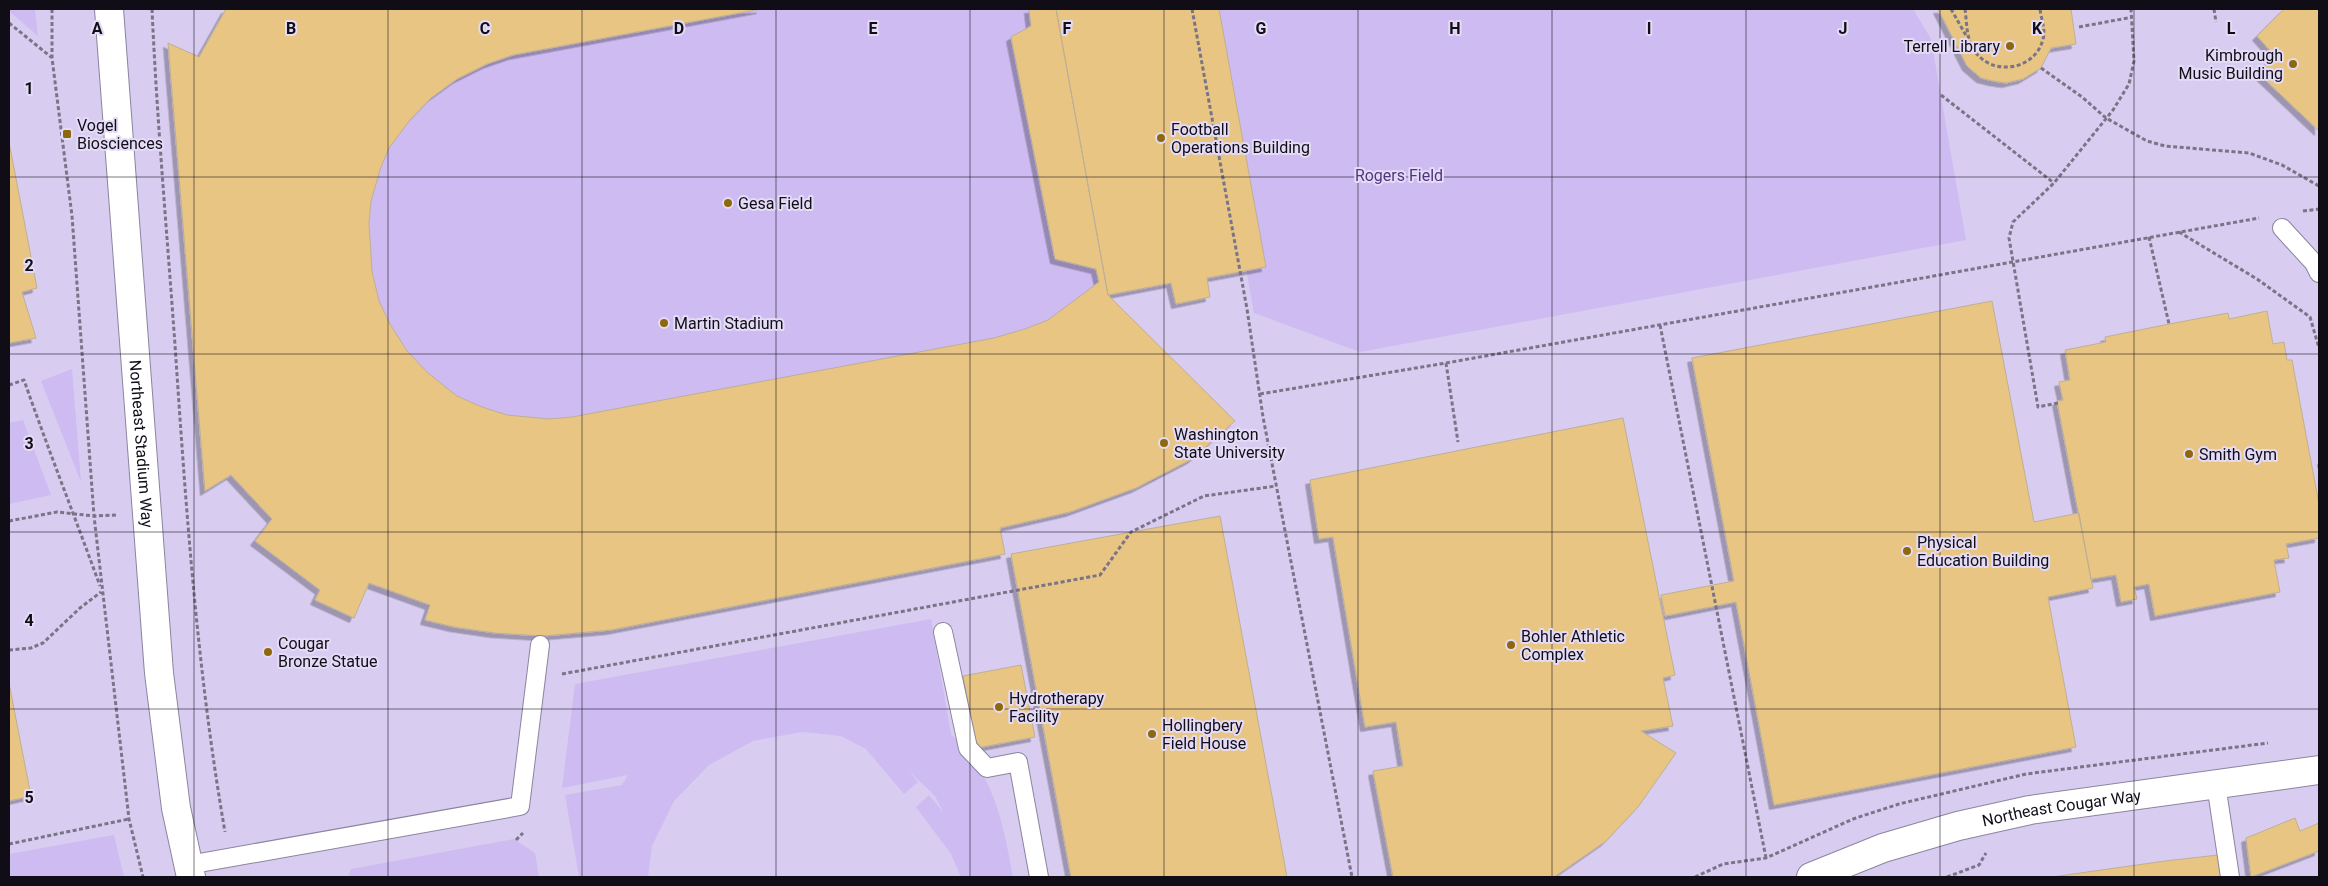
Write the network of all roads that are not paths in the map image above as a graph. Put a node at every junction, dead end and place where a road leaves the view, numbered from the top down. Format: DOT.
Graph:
graph roads {
  1 [pos="108,9"];
  2 [pos="2282,228"];
  3 [pos="2319,273"];
  4 [pos="943,632"];
  5 [pos="540,645"];
  6 [pos="2319,770"];
  7 [pos="2216,784"];
  8 [pos="190,871"];
  9 [pos="1039,877"];
  10 [pos="1811,877"];
  11 [pos="2230,877"];
  1 -- 8 [label="main road, Northeast Stadium Way"];
  2 -- 3 [label="lane"];
  4 -- 9 [label="lane"];
  5 -- 8 [label="lane"];
  6 -- 7 [label="main road, Northeast Cougar Way"];
  7 -- 10 [label="main road, Northeast Cougar Way"];
  7 -- 11 [label="lane"];
}
